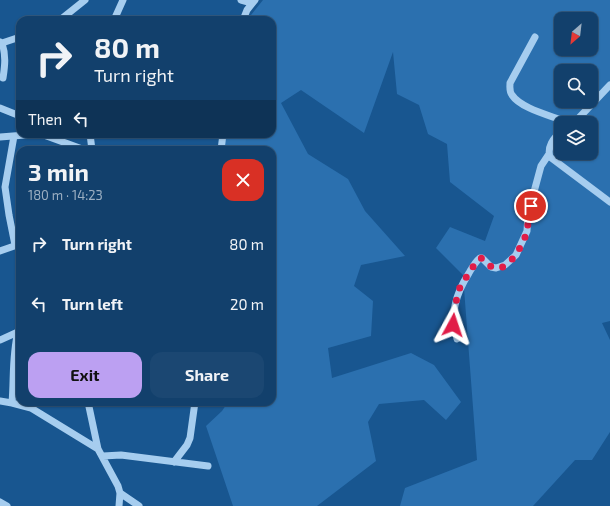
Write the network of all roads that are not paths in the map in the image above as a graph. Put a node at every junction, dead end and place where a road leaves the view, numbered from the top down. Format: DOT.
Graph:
graph roads {
  1 [pos="85,0"];
  2 [pos="123,0"];
  3 [pos="241,0"];
  4 [pos="253,2"];
  5 [pos="65,16"];
  6 [pos="116,16"];
  7 [pos="245,16"];
  8 [pos="535,37"];
  9 [pos="16,38"];
  10 [pos="1,43"];
  11 [pos="3,78"];
  12 [pos="610,85"];
  13 [pos="0,108"];
  14 [pos="16,114"];
  15 [pos="581,116"];
  16 [pos="554,117"];
  17 [pos="14,136"];
  18 [pos="0,137"];
  19 [pos="50,138"];
  20 [pos="554,139"];
  21 [pos="74,146"];
  22 [pos="549,154"];
  23 [pos="3,176"];
  24 [pos="610,202"];
  25 [pos="16,237"];
  26 [pos="16,245"];
  27 [pos="0,251"];
  28 [pos="16,333"];
  29 [pos="457,339"];
  30 [pos="0,340"];
  31 [pos="16,344"];
  32 [pos="0,401"];
  33 [pos="12,403"];
  34 [pos="16,404"];
  35 [pos="24,406"];
  36 [pos="89,406"];
  37 [pos="194,406"];
  38 [pos="98,449"];
  39 [pos="103,456"];
  40 [pos="174,462"];
  41 [pos="208,466"];
  42 [pos="120,493"];
  43 [pos="0,502"];
  44 [pos="7,506"];
  45 [pos="119,506"];
  46 [pos="139,506"];
  1 -- 5 [label="street"];
  2 -- 6 [label="street"];
  3 -- 4 [label="street"];
  4 -- 7 [label="street"];
  8 -- 16 [label="street"];
  9 -- 10 [label="street"];
  10 -- 11 [label="street"];
  12 -- 15 [label="street"];
  13 -- 14 [label="street"];
  17 -- 18 [label="street"];
  17 -- 23 [label="street"];
  19 -- 21 [label="street"];
  20 -- 22 [label="street"];
  22 -- 24 [label="street"];
  22 -- 29 [label="street"];
  23 -- 25 [label="street"];
  26 -- 27 [label="street"];
  28 -- 30 [label="street"];
  31 -- 33 [label="street"];
  32 -- 33 [label="street"];
  33 -- 34 [label="street"];
  35 -- 38 [label="street"];
  36 -- 38 [label="street"];
  37 -- 40 [label="street"];
  38 -- 39 [label="street"];
  39 -- 40 [label="street"];
  39 -- 42 [label="street"];
  40 -- 41 [label="street"];
  42 -- 45 [label="street"];
  42 -- 46 [label="street"];
  43 -- 44 [label="street"];
}
